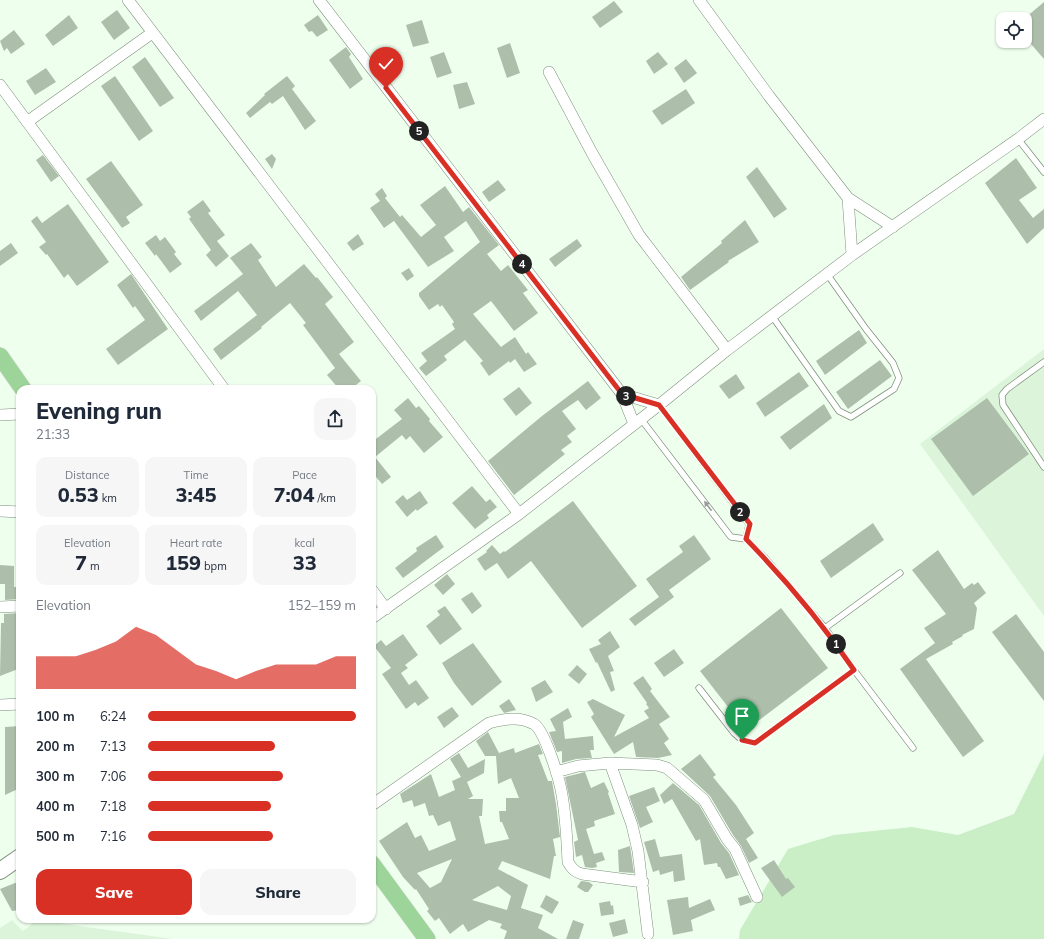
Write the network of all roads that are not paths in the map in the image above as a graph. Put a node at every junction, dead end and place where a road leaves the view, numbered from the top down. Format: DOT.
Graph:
graph roads {
  1 [pos="128,0"];
  2 [pos="319,0"];
  3 [pos="699,0"];
  4 [pos="152,33"];
  5 [pos="549,72"];
  6 [pos="0,85"];
  7 [pos="1044,119"];
  8 [pos="27,122"];
  9 [pos="1018,139"];
  10 [pos="1044,172"];
  11 [pos="848,198"];
  12 [pos="893,227"];
  13 [pos="852,255"];
  14 [pos="827,274"];
  15 [pos="772,316"];
  16 [pos="727,350"];
  17 [pos="0,356"];
  18 [pos="1044,362"];
  19 [pos="20,385"];
  20 [pos="221,385"];
  21 [pos="622,394"];
  22 [pos="659,405"];
  23 [pos="16,414"];
  24 [pos="0,415"];
  25 [pos="637,422"];
  26 [pos="1044,467"];
  27 [pos="0,511"];
  28 [pos="16,512"];
  29 [pos="519,514"];
  30 [pos="746,539"];
  31 [pos="900,573"];
  32 [pos="376,595"];
  33 [pos="16,606"];
  34 [pos="0,607"];
  35 [pos="386,609"];
  36 [pos="376,615"];
  37 [pos="826,628"];
  38 [pos="854,670"];
  39 [pos="699,688"];
  40 [pos="16,704"];
  41 [pos="0,705"];
  42 [pos="913,748"];
  43 [pos="610,763"];
  44 [pos="556,772"];
  45 [pos="376,802"];
  46 [pos="16,860"];
  47 [pos="376,869"];
  48 [pos="0,871"];
  49 [pos="643,882"];
  50 [pos="757,897"];
  51 [pos="648,934"];
  52 [pos="427,939"];
  1 -- 4 [label="street"];
  2 -- 21 [label="street"];
  3 -- 11 [label="street"];
  4 -- 8 [label="street"];
  4 -- 29 [label="street"];
  5 -- 16 [label="street"];
  6 -- 8 [label="street"];
  7 -- 9 [label="street"];
  8 -- 20 [label="street"];
  9 -- 10 [label="lane"];
  9 -- 12 [label="street"];
  11 -- 12 [label="street"];
  11 -- 13 [label="street"];
  12 -- 13 [label="street"];
  13 -- 14 [label="street"];
  14 -- 15 [label="street"];
  14 -- 15 [label="lane"];
  15 -- 16 [label="street"];
  16 -- 22 [label="street"];
  17 -- 19 [label="main road"];
  18 -- 26 [label="lane"];
  21 -- 22 [label="street"];
  21 -- 25 [label="street"];
  22 -- 25 [label="street"];
  22 -- 30 [label="lane"];
  23 -- 24 [label="street"];
  25 -- 29 [label="street"];
  30 -- 25 [label="lane, one-way"];
  27 -- 28 [label="street"];
  29 -- 35 [label="street"];
  30 -- 37 [label="lane"];
  31 -- 37 [label="lane"];
  32 -- 35 [label="street"];
  33 -- 34 [label="street"];
  35 -- 36 [label="street"];
  37 -- 38 [label="lane"];
  38 -- 39 [label="lane"];
  38 -- 42 [label="lane"];
  40 -- 41 [label="street"];
  43 -- 44 [label="street"];
  43 -- 49 [label="street"];
  43 -- 50 [label="street"];
  44 -- 45 [label="street"];
  44 -- 49 [label="street"];
  46 -- 48 [label="main road"];
  47 -- 52 [label="main road"];
  49 -- 51 [label="street"];
}
